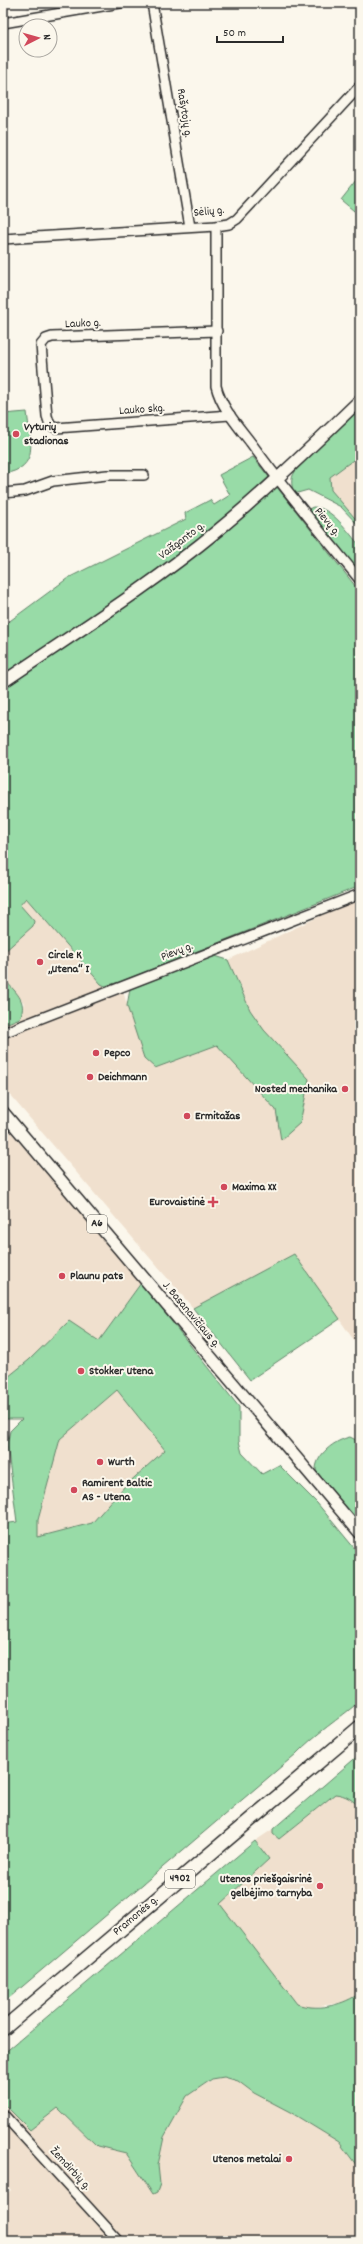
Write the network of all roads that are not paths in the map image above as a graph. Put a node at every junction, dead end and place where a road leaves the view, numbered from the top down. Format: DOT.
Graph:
graph roads {
  1 [pos="120,3"];
  2 [pos="152,3"];
  3 [pos="3,23"];
  4 [pos="360,86"];
  5 [pos="216,226"];
  6 [pos="190,227"];
  7 [pos="3,239"];
  8 [pos="216,330"];
  9 [pos="360,400"];
  10 [pos="230,415"];
  11 [pos="56,428"];
  12 [pos="144,475"];
  13 [pos="276,479"];
  14 [pos="3,493"];
  15 [pos="360,580"];
  16 [pos="3,682"];
  17 [pos="360,894"];
  18 [pos="3,1034"];
  19 [pos="3,1112"];
  20 [pos="360,1533"];
  21 [pos="360,1727"];
  22 [pos="3,2029"];
  23 [pos="3,2114"];
  24 [pos="118,2241"];
  1 -- 3 [label="street"];
  2 -- 6 [label="street, Rašytojų g."];
  4 -- 5 [label="street, Sėlių g."];
  5 -- 6 [label="street, Sėlių g."];
  5 -- 8 [label="street, Pievų g."];
  6 -- 7 [label="street, Sėlių g."];
  8 -- 10 [label="street, Pievų g."];
  8 -- 11 [label="street, Lauko g."];
  9 -- 13 [label="main road, Vaižganto g."];
  10 -- 11 [label="street, Lauko skg."];
  10 -- 13 [label="street, Pievų g."];
  12 -- 14 [label="street"];
  13 -- 15 [label="street, Pievų g."];
  13 -- 16 [label="main road, Vaižganto g."];
  17 -- 18 [label="street, Pievų g."];
  19 -- 20 [label="main road, J. Basanavičiaus g. / A6"];
  21 -- 22 [label="highway, Pramonės g. / 4902"];
  23 -- 24 [label="street, Žemdirbių g."];
}
